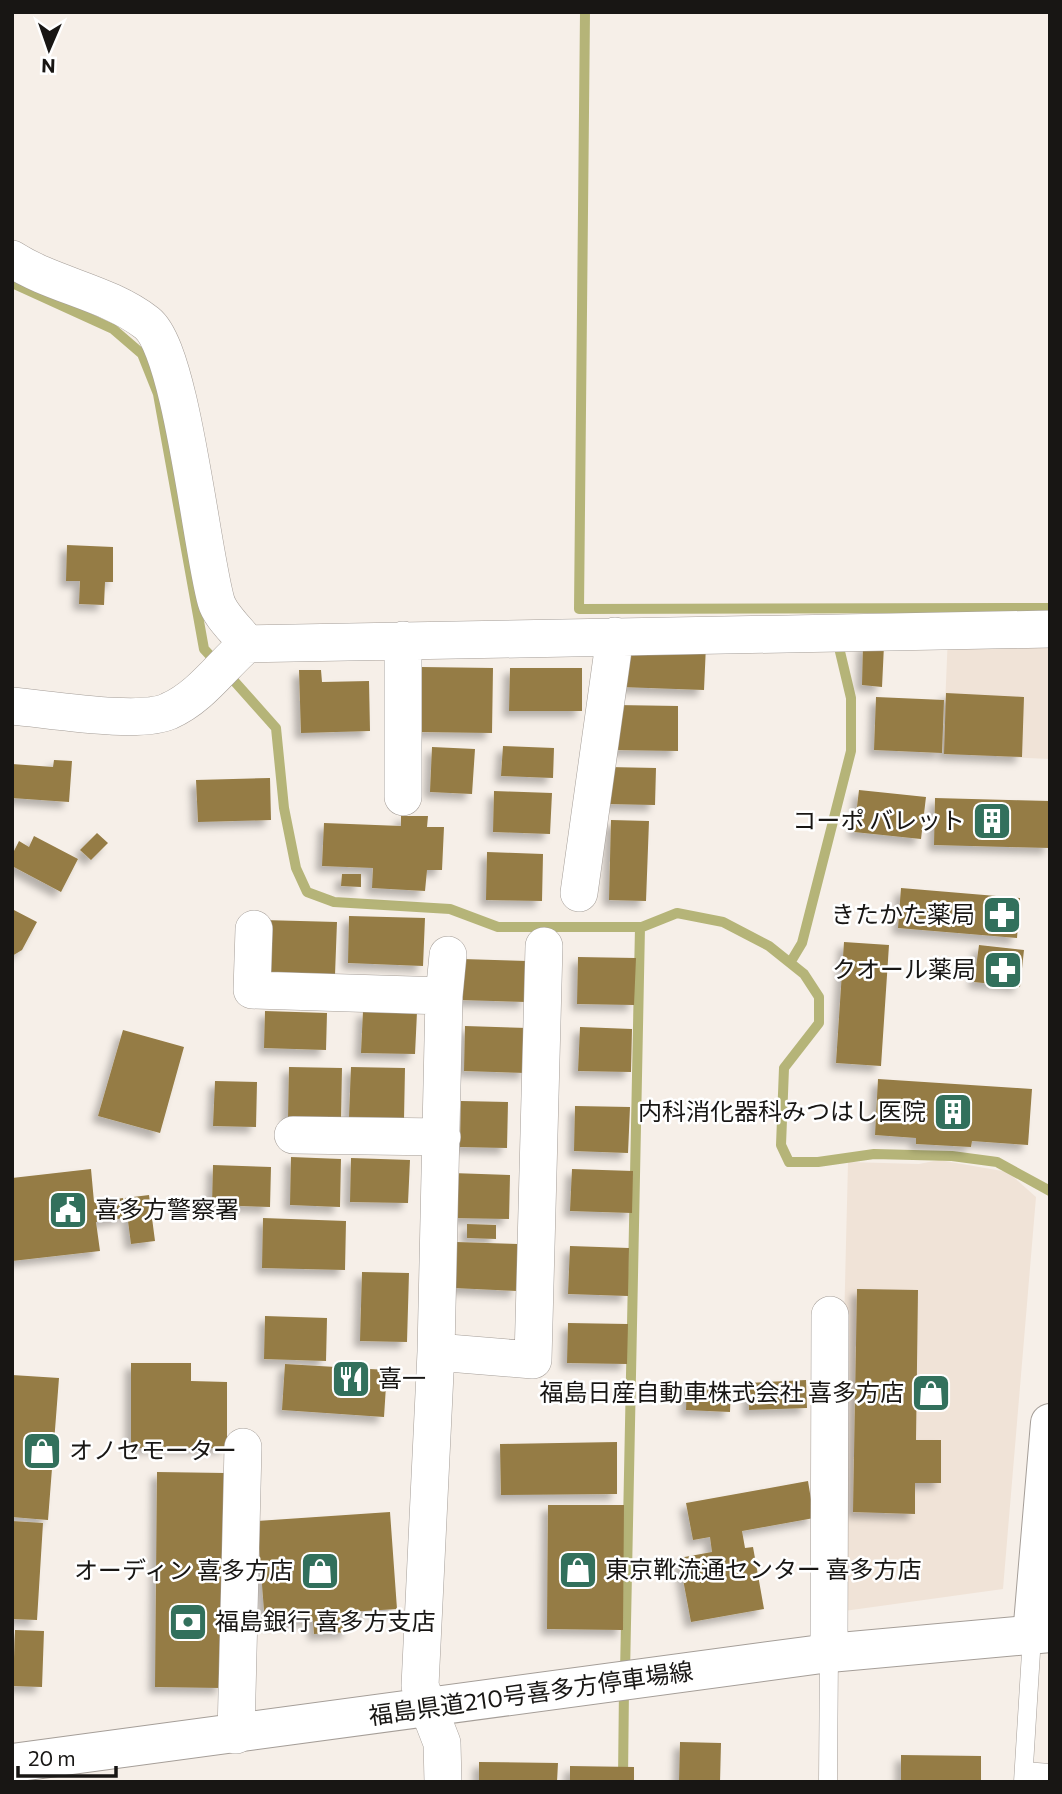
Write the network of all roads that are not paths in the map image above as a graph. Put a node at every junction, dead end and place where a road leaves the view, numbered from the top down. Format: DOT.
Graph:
graph roads {
  1 [pos="12,259"];
  2 [pos="1050,629"];
  3 [pos="615,636"];
  4 [pos="403,640"];
  5 [pos="241,649"];
  6 [pos="12,706"];
  7 [pos="402,797"];
  8 [pos="579,893"];
  9 [pos="254,929"];
  10 [pos="544,946"];
  11 [pos="448,955"];
  12 [pos="444,996"];
  13 [pos="293,1135"];
  14 [pos="442,1137"];
  15 [pos="830,1315"];
  16 [pos="436,1352"];
  17 [pos="1050,1423"];
  18 [pos="243,1447"];
  19 [pos="1041,1634"];
  20 [pos="829,1653"];
  21 [pos="430,1708"];
  22 [pos="236,1735"];
  23 [pos="12,1763"];
  24 [pos="1050,1773"];
  25 [pos="1024,1777"];
  26 [pos="443,1782"];
  27 [pos="828,1782"];
  1 -- 5 [label="street"];
  2 -- 3 [label="street"];
  3 -- 4 [label="street"];
  3 -- 8 [label="street"];
  4 -- 5 [label="street"];
  4 -- 7 [label="street"];
  5 -- 6 [label="street"];
  9 -- 12 [label="street"];
  10 -- 16 [label="street"];
  11 -- 12 [label="street"];
  12 -- 14 [label="street"];
  13 -- 14 [label="street"];
  14 -- 16 [label="street"];
  15 -- 20 [label="street"];
  16 -- 21 [label="street"];
  17 -- 19 [label="main road"];
  18 -- 22 [label="street"];
  19 -- 20 [label="main road, 福島県道210号喜多方停車場線"];
  19 -- 25 [label="lane"];
  20 -- 21 [label="main road, 福島県道210号喜多方停車場線"];
  20 -- 27 [label="lane"];
  21 -- 22 [label="main road, 福島県道210号喜多方停車場線"];
  21 -- 26 [label="street"];
  22 -- 23 [label="main road, 福島県道210号喜多方停車場線"];
  24 -- 25 [label="lane"];
}
